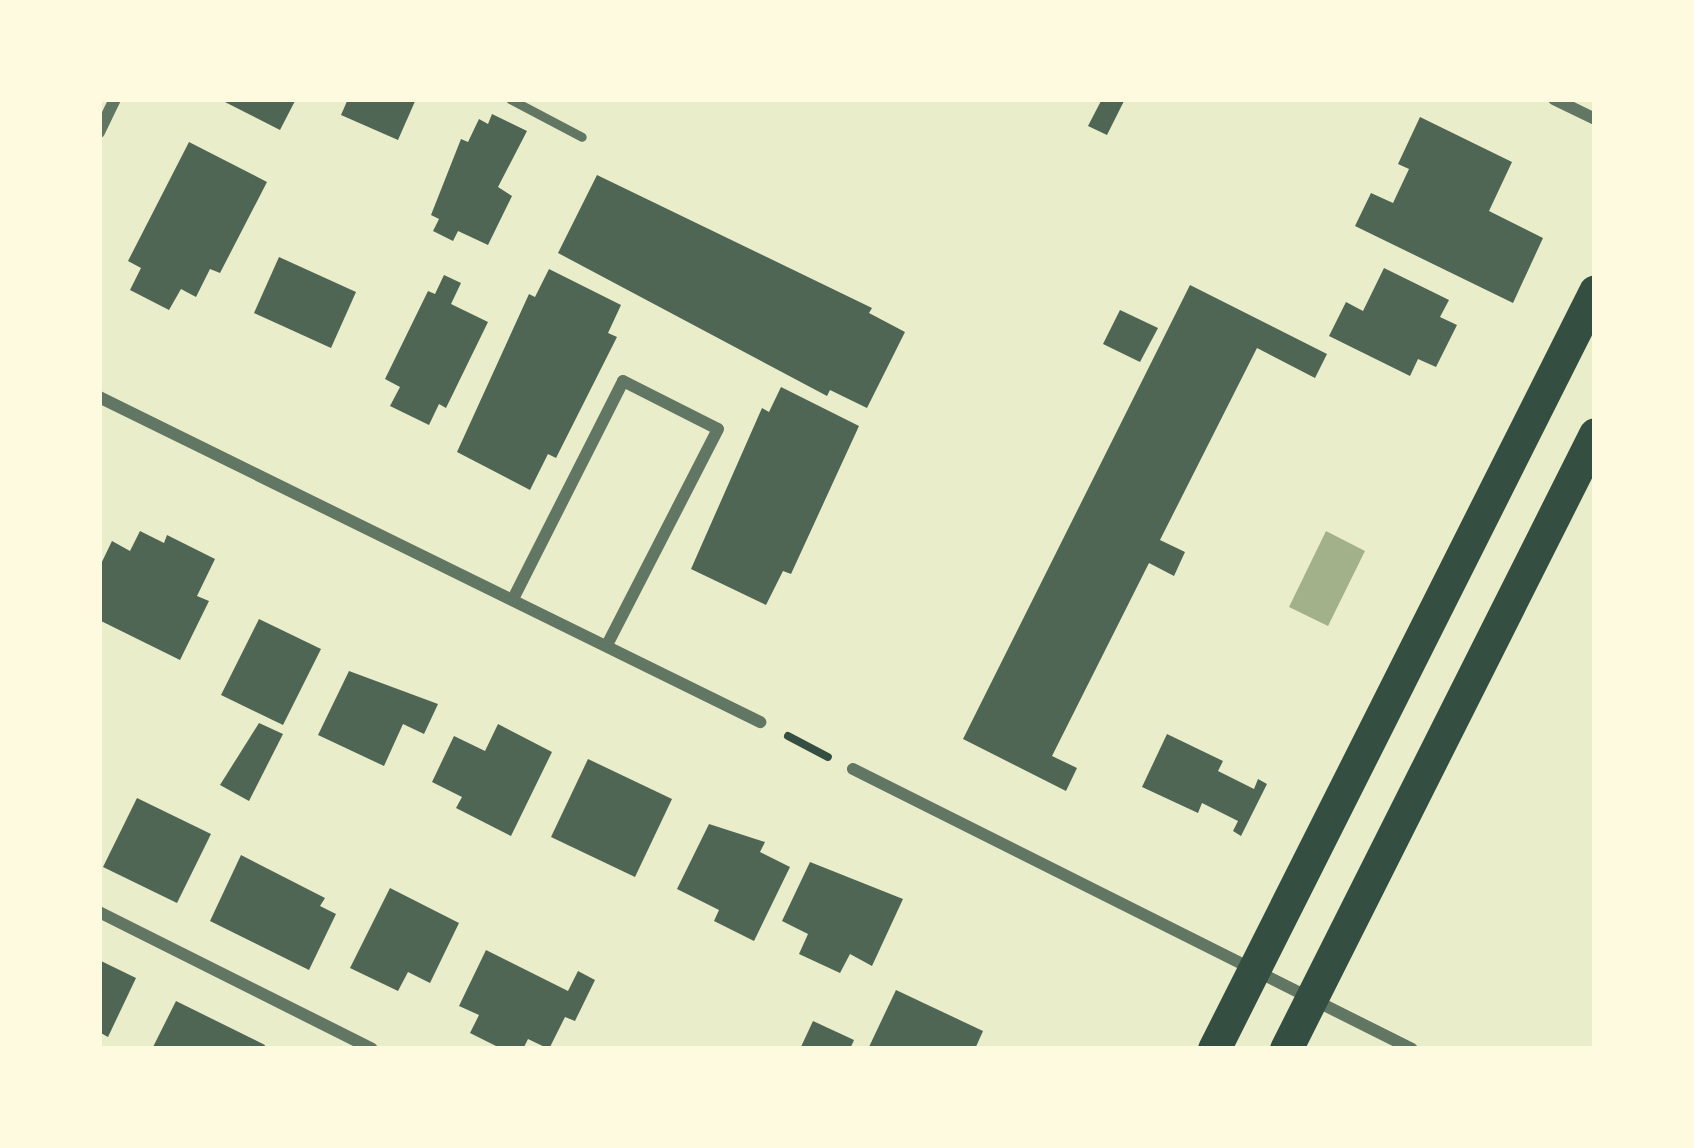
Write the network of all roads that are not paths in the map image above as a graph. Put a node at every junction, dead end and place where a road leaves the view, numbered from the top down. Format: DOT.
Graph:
graph roads {
  1 [pos="115,99"];
  2 [pos="511,99"];
  3 [pos="1554,99"];
  4 [pos="1595,119"];
  5 [pos="99,132"];
  6 [pos="582,137"];
  7 [pos="1595,290"];
  8 [pos="99,397"];
  9 [pos="1595,434"];
  10 [pos="513,599"];
  11 [pos="607,645"];
  12 [pos="760,722"];
  13 [pos="853,770"];
  14 [pos="99,912"];
  15 [pos="1253,970"];
  16 [pos="1311,999"];
  17 [pos="372,1049"];
  18 [pos="1214,1049"];
  19 [pos="1286,1049"];
  20 [pos="1412,1049"];
  1 -- 5 [label="street"];
  2 -- 6 [label="lane"];
  3 -- 4 [label="street"];
  7 -- 15 [label="highway"];
  8 -- 10 [label="street"];
  9 -- 16 [label="highway"];
  10 -- 11 [label="street"];
  10 -- 11 [label="street"];
  11 -- 12 [label="street"];
  13 -- 15 [label="street"];
  14 -- 17 [label="street"];
  15 -- 16 [label="street"];
  15 -- 18 [label="highway"];
  16 -- 19 [label="highway"];
  16 -- 20 [label="street"];
}
